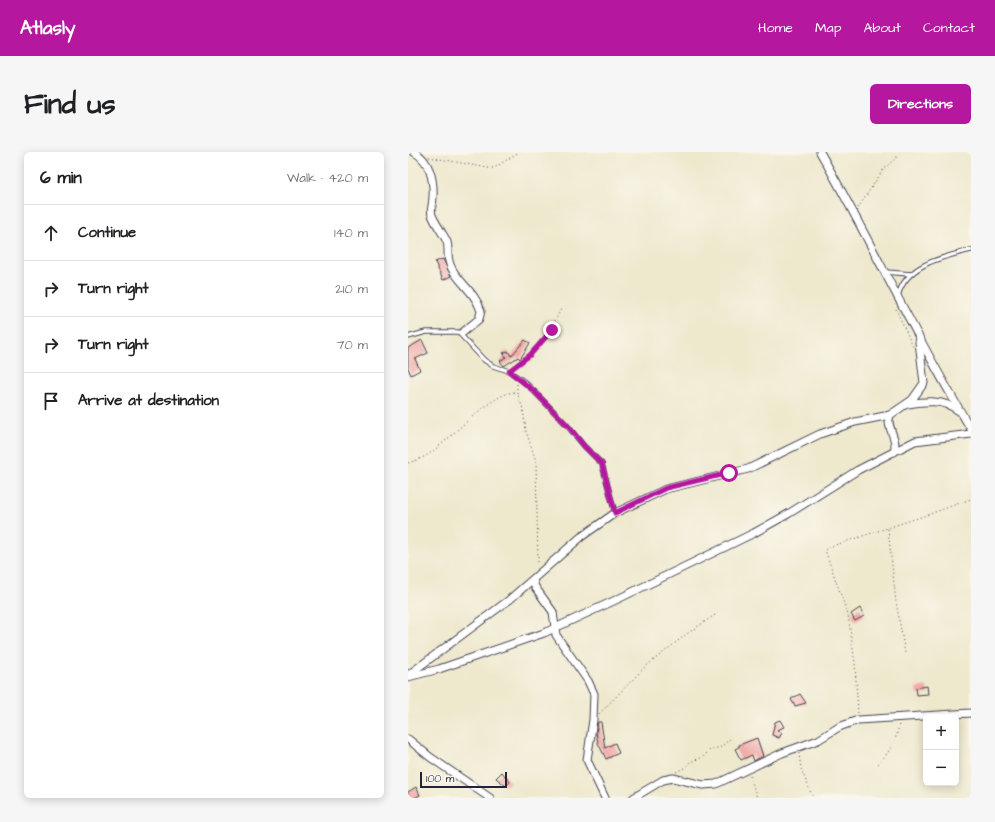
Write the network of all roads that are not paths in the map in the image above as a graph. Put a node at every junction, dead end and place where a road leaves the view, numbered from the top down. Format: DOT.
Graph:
graph roads {
  1 [pos="820,152"];
  2 [pos="417,154"];
  3 [pos="971,250"];
  4 [pos="885,272"];
  5 [pos="911,274"];
  6 [pos="898,297"];
  7 [pos="462,333"];
  8 [pos="408,337"];
  9 [pos="918,338"];
  10 [pos="907,404"];
  11 [pos="962,414"];
  12 [pos="890,415"];
  13 [pos="971,429"];
  14 [pos="971,434"];
  15 [pos="894,452"];
  16 [pos="615,513"];
  17 [pos="535,578"];
  18 [pos="554,628"];
  19 [pos="408,676"];
  20 [pos="971,713"];
  21 [pos="408,739"];
  22 [pos="490,798"];
  23 [pos="604,798"];
  24 [pos="633,798"];
  1 -- 4 [label="street"];
  2 -- 7 [label="street"];
  3 -- 5 [label="lane"];
  4 -- 5 [label="lane"];
  4 -- 6 [label="street"];
  5 -- 6 [label="lane"];
  6 -- 9 [label="street"];
  7 -- 8 [label="lane"];
  7 -- 16 [label="lane"];
  9 -- 10 [label="street"];
  9 -- 11 [label="street"];
  10 -- 11 [label="street"];
  10 -- 12 [label="street"];
  11 -- 13 [label="street"];
  12 -- 15 [label="street"];
  12 -- 16 [label="street"];
  14 -- 15 [label="street"];
  15 -- 18 [label="street"];
  16 -- 17 [label="street"];
  17 -- 18 [label="street"];
  17 -- 19 [label="street"];
  18 -- 19 [label="street"];
  18 -- 23 [label="street"];
  20 -- 24 [label="street"];
  21 -- 22 [label="street"];
}
